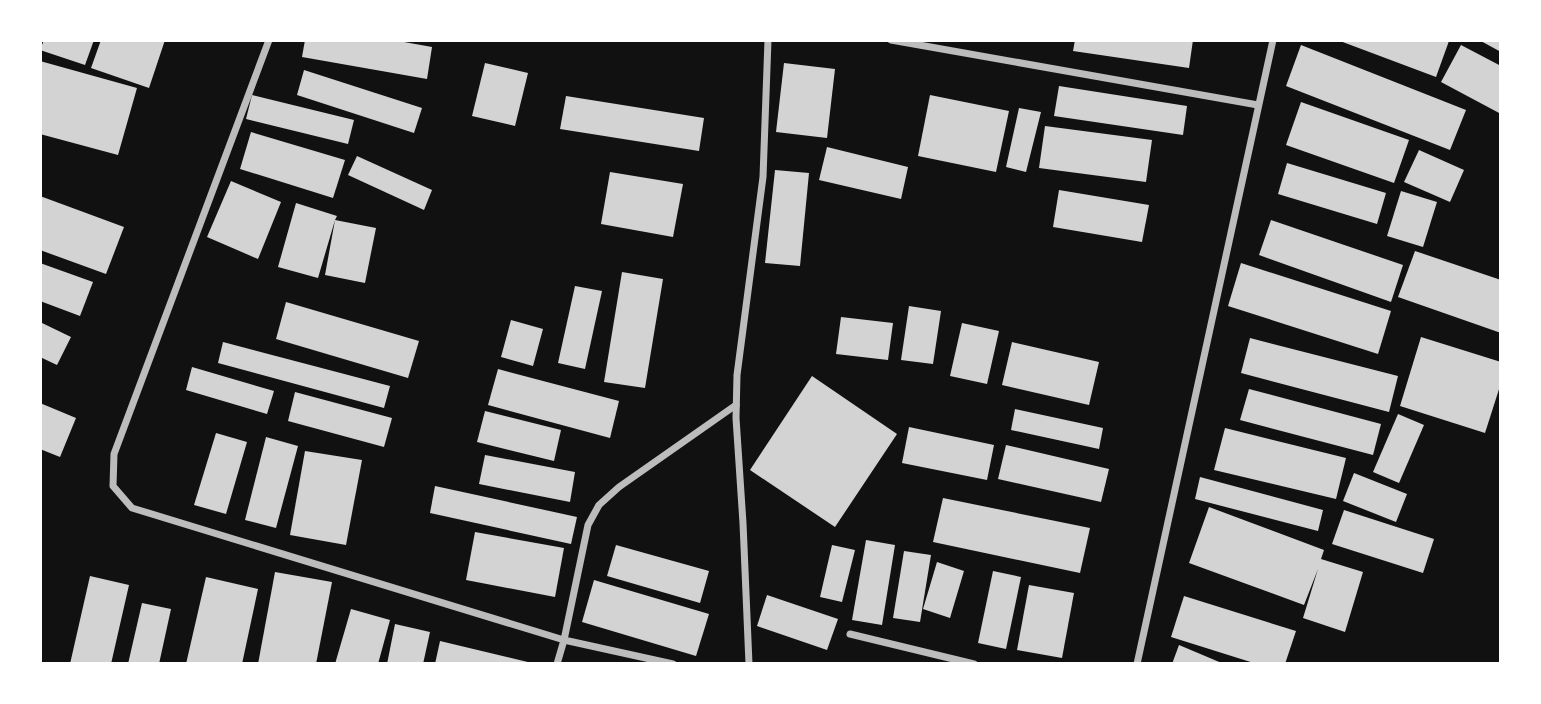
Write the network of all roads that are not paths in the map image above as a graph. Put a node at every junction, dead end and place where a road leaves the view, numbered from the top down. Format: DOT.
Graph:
graph roads {
  1 [pos="270,40"];
  2 [pos="768,40"];
  3 [pos="891,40"];
  4 [pos="1273,40"];
  5 [pos="1258,105"];
  6 [pos="736,405"];
  7 [pos="850,634"];
  8 [pos="564,640"];
  9 [pos="556,664"];
  10 [pos="673,664"];
  11 [pos="749,664"];
  12 [pos="974,664"];
  13 [pos="1137,664"];
  1 -- 8 [label="street"];
  2 -- 6 [label="street"];
  3 -- 5 [label="street"];
  4 -- 5 [label="street"];
  5 -- 13 [label="street"];
  6 -- 8 [label="street"];
  6 -- 11 [label="street"];
  7 -- 12 [label="street"];
  8 -- 9 [label="street"];
  8 -- 10 [label="street"];
}
